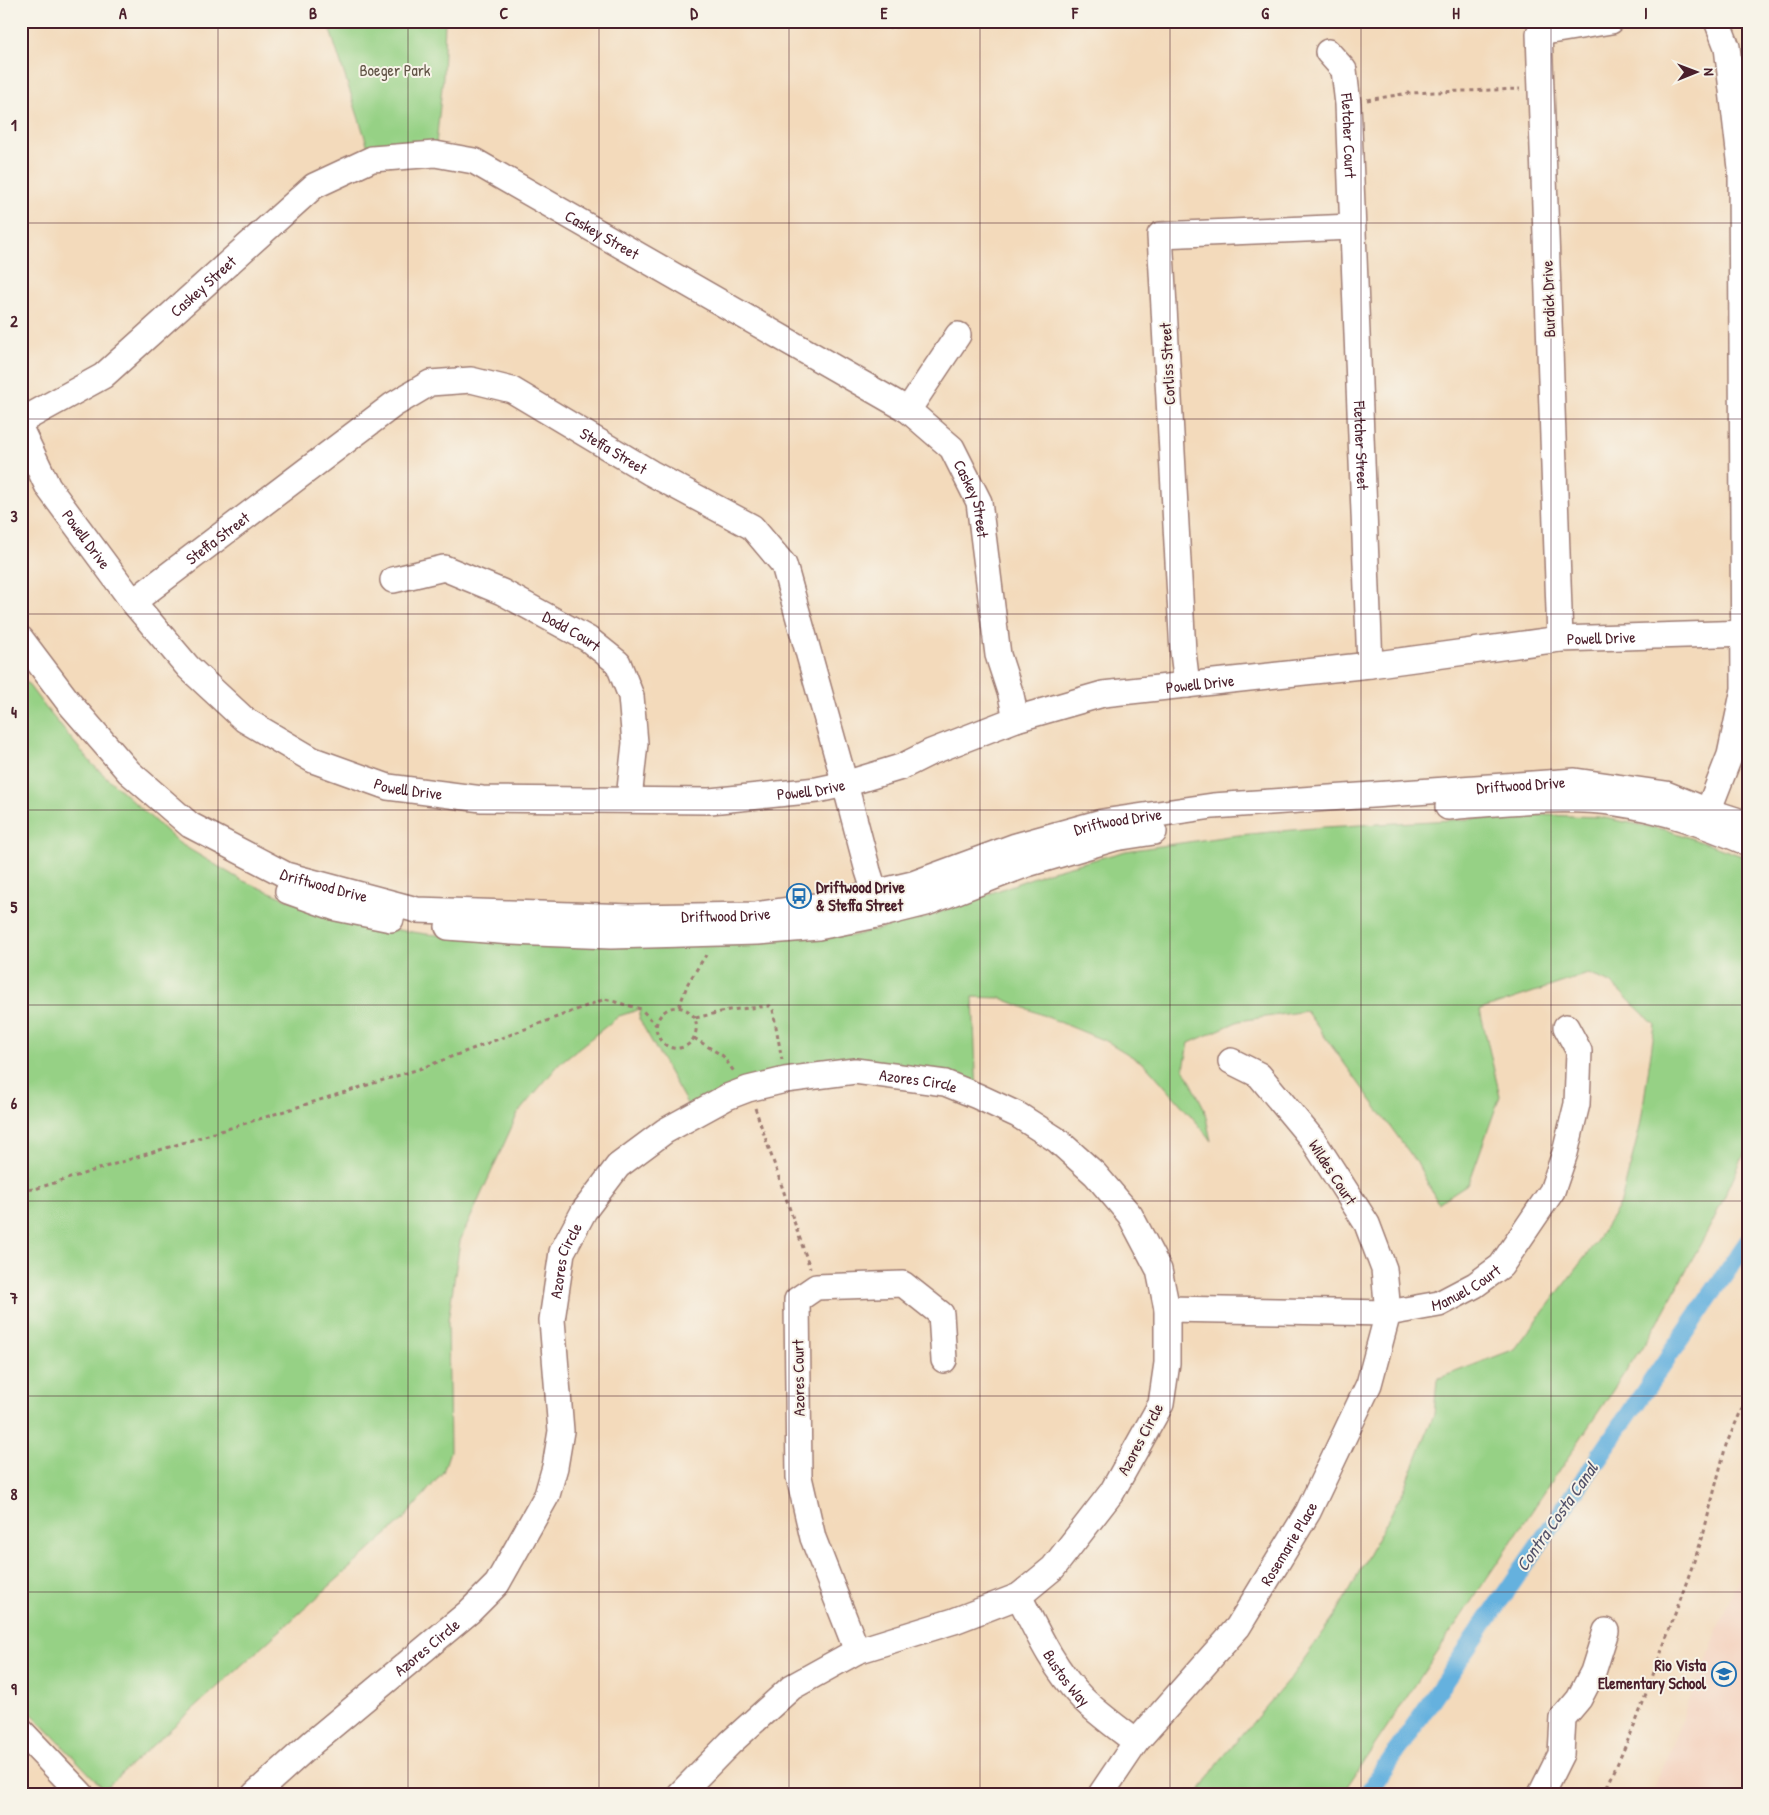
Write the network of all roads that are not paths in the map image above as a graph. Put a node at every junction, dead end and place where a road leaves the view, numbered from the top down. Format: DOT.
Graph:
graph roads {
  1 [pos="1611,21"];
  2 [pos="1717,21"];
  3 [pos="1328,52"];
  4 [pos="1352,227"];
  5 [pos="958,335"];
  6 [pos="908,410"];
  7 [pos="21,421"];
  8 [pos="21,430"];
  9 [pos="393,580"];
  10 [pos="133,602"];
  11 [pos="1746,634"];
  12 [pos="21,639"];
  13 [pos="1560,639"];
  14 [pos="21,662"];
  15 [pos="1370,664"];
  16 [pos="1187,685"];
  17 [pos="1016,719"];
  18 [pos="845,784"];
  19 [pos="629,799"];
  20 [pos="1706,817"];
  21 [pos="1748,824"];
  22 [pos="1748,842"];
  23 [pos="878,903"];
  24 [pos="1566,1026"];
  25 [pos="1231,1062"];
  26 [pos="1167,1309"];
  27 [pos="1388,1313"];
  28 [pos="944,1360"];
  29 [pos="1019,1596"];
  30 [pos="1606,1631"];
  31 [pos="856,1651"];
  32 [pos="21,1731"];
  33 [pos="1136,1742"];
  34 [pos="81,1794"];
  35 [pos="255,1794"];
  36 [pos="680,1794"];
  37 [pos="1101,1794"];
  38 [pos="1541,1794"];
  1 -- 13 [label="street, Burdick Drive"];
  2 -- 11 [label="street"];
  3 -- 4 [label="street, Fletcher Court"];
  4 -- 15 [label="street, Fletcher Street"];
  4 -- 16 [label="street, Corliss Street"];
  5 -- 6 [label="street"];
  6 -- 7 [label="street, Caskey Street"];
  6 -- 17 [label="street, Caskey Street"];
  8 -- 10 [label="street, Powell Drive"];
  9 -- 19 [label="street, Dodd Court"];
  10 -- 18 [label="street, Steffa Street"];
  10 -- 19 [label="street, Powell Drive"];
  11 -- 13 [label="street, Powell Drive"];
  11 -- 20 [label="street"];
  12 -- 23 [label="street, Driftwood Drive"];
  13 -- 15 [label="street, Powell Drive"];
  14 -- 23 [label="street, Driftwood Drive"];
  15 -- 16 [label="street, Powell Drive"];
  16 -- 17 [label="street, Powell Drive"];
  17 -- 18 [label="street, Powell Drive"];
  18 -- 19 [label="street, Powell Drive"];
  18 -- 23 [label="street, Steffa Street"];
  20 -- 21 [label="street, Driftwood Drive"];
  20 -- 22 [label="street, Driftwood Drive"];
  20 -- 23 [label="street, Driftwood Drive"];
  24 -- 27 [label="street, Manuel Court"];
  25 -- 27 [label="street, Wildes Court"];
  26 -- 27 [label="street, Manuel Court"];
  26 -- 29 [label="street, Azores Circle"];
  26 -- 35 [label="street, Azores Circle"];
  27 -- 33 [label="street, Rosemarie Place"];
  28 -- 31 [label="street, Azores Court"];
  29 -- 31 [label="street, Azores Circle"];
  29 -- 33 [label="street, Bustos Way"];
  30 -- 38 [label="street"];
  31 -- 36 [label="street, Azores Circle"];
  32 -- 34 [label="street"];
  33 -- 37 [label="street, Rosemarie Place"];
}
